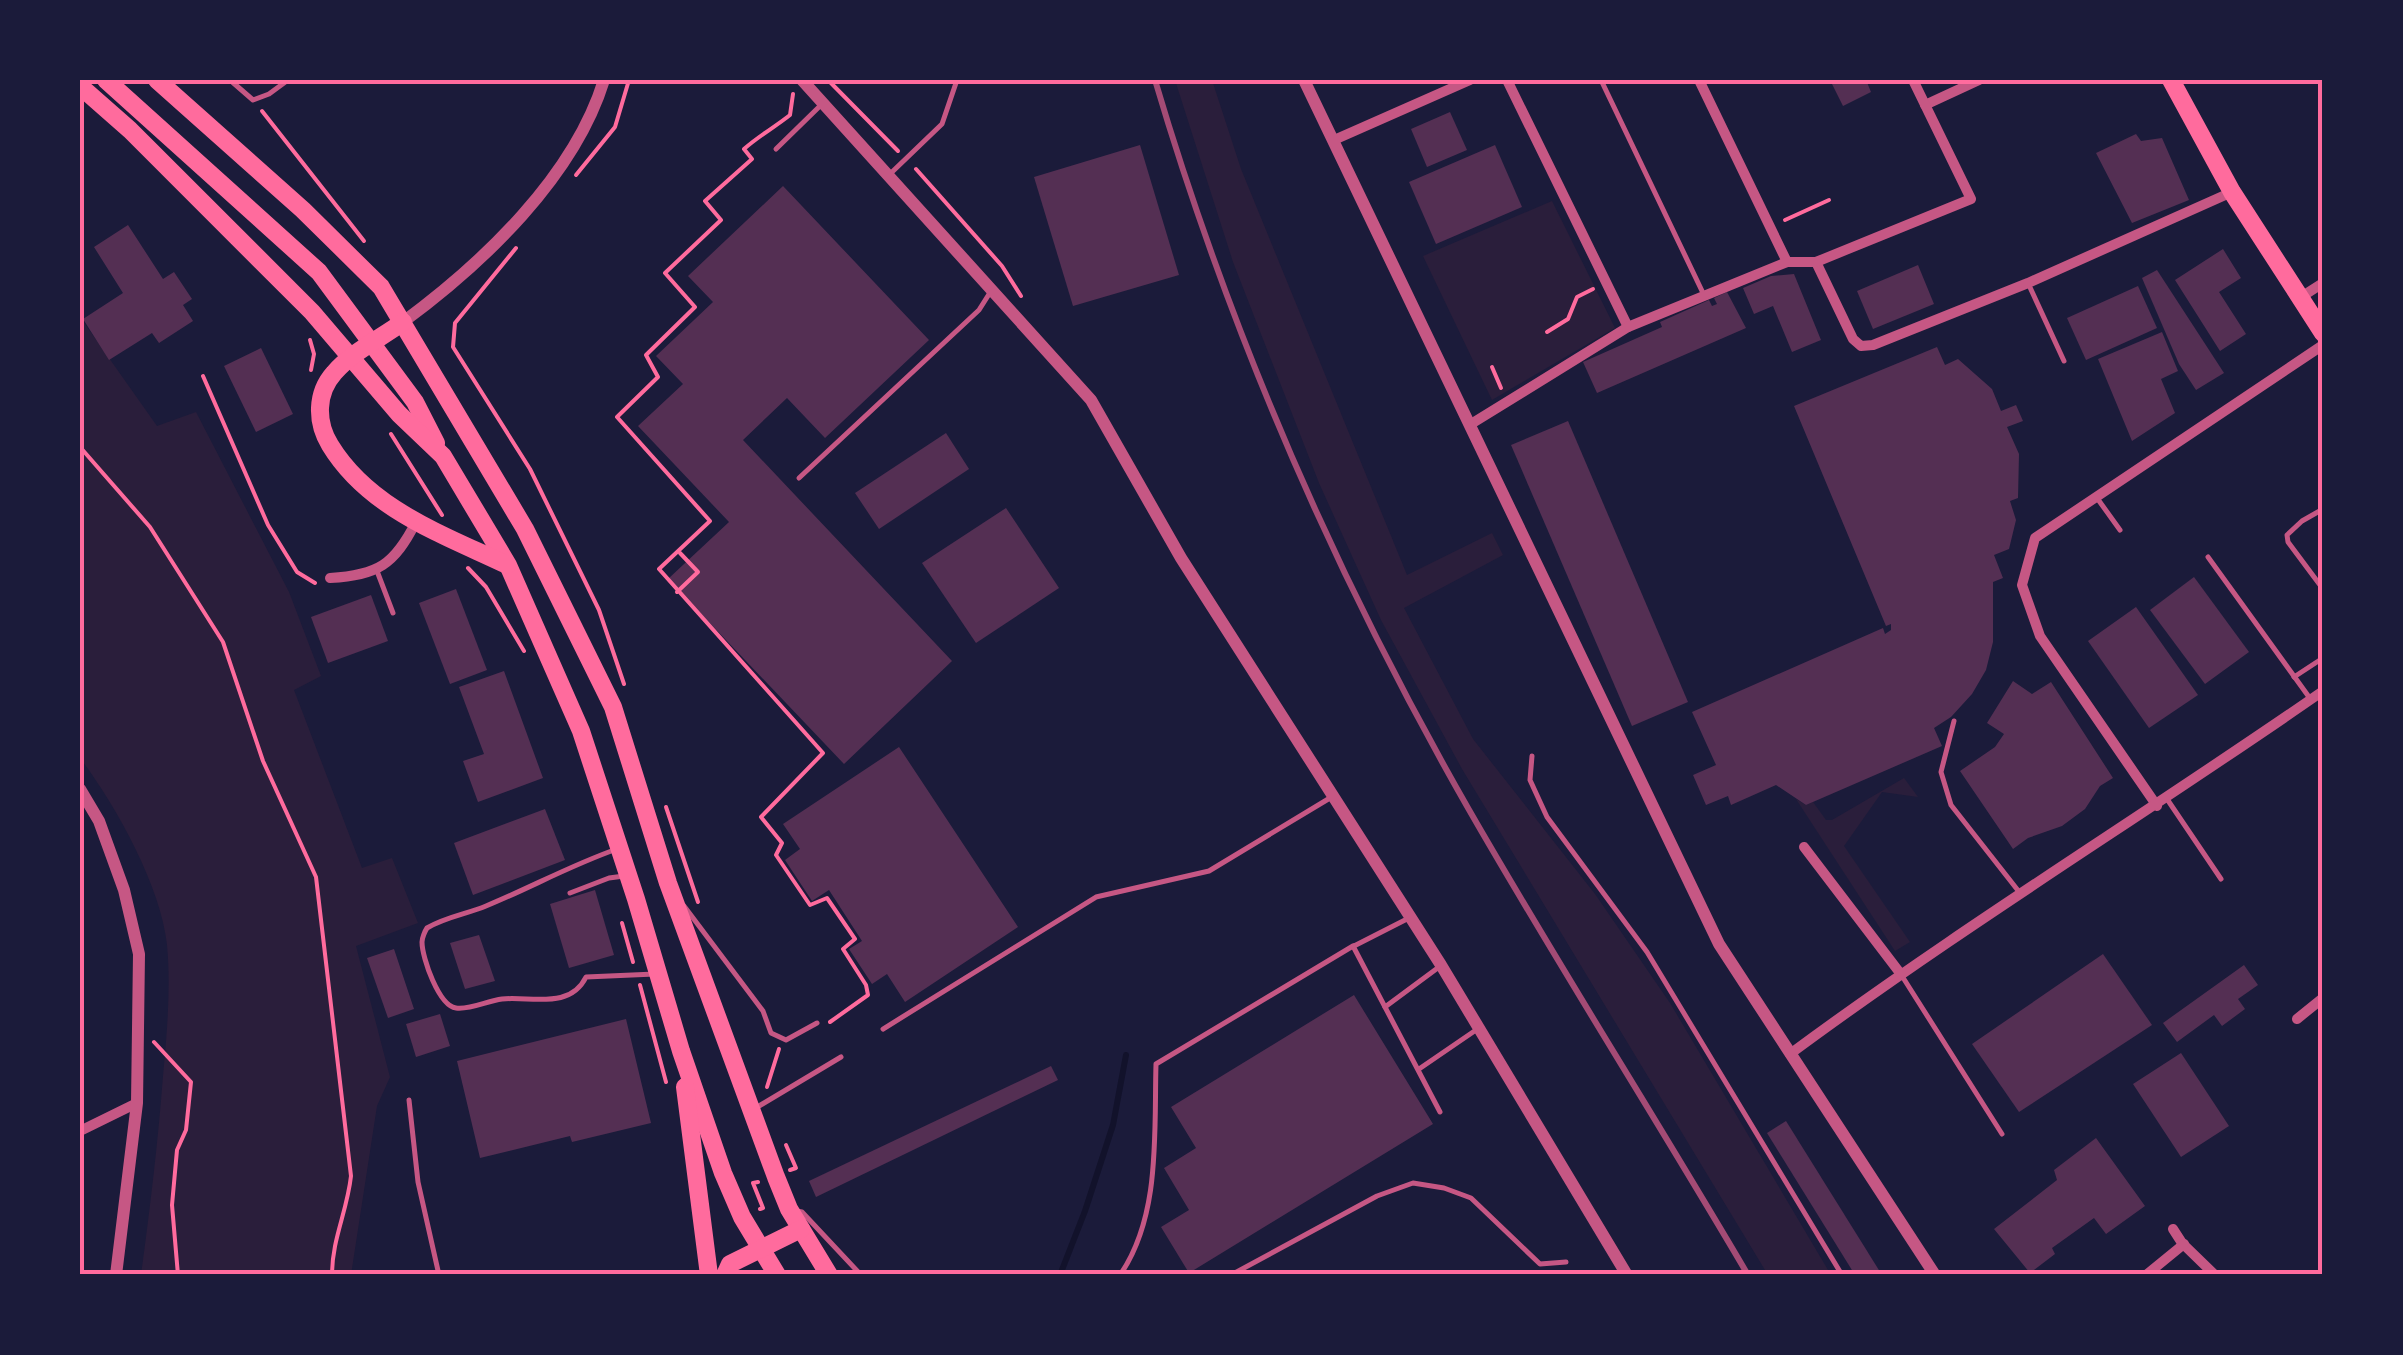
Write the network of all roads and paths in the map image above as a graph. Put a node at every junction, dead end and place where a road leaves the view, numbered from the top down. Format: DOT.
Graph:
graph roads {
  1 [pos="106,80"];
  2 [pos="157,80"];
  3 [pos="230,80"];
  4 [pos="288,80"];
  5 [pos="604,80"];
  6 [pos="630,80"];
  7 [pos="802,80"];
  8 [pos="957,80"];
  9 [pos="1304,80"];
  10 [pos="1470,80"];
  11 [pos="1506,80"];
  12 [pos="1601,80"];
  13 [pos="1699,80"];
  14 [pos="1912,80"];
  15 [pos="1979,80"];
  16 [pos="788,81"];
  17 [pos="2177,82"];
  18 [pos="80,86"];
  19 [pos="253,100"];
  20 [pos="823,103"];
  21 [pos="1925,105"];
  22 [pos="1334,140"];
  23 [pos="776,149"];
  24 [pos="889,174"];
  25 [pos="568,185"];
  26 [pos="2232,192"];
  27 [pos="1829,200"];
  28 [pos="1772,226"];
  29 [pos="521,242"];
  30 [pos="369,248"];
  31 [pos="1787,262"];
  32 [pos="1816,262"];
  33 [pos="2028,283"];
  34 [pos="2323,283"];
  35 [pos="1607,284"];
  36 [pos="993,288"];
  37 [pos="1704,296"];
  38 [pos="2298,299"];
  39 [pos="404,322"];
  40 [pos="1628,327"];
  41 [pos="1547,332"];
  42 [pos="2323,333"];
  43 [pos="319,340"];
  44 [pos="373,344"];
  45 [pos="2323,345"];
  46 [pos="352,358"];
  47 [pos="2064,361"];
  48 [pos="1492,368"];
  49 [pos="203,376"];
  50 [pos="310,383"];
  51 [pos="1507,402"];
  52 [pos="382,421"];
  53 [pos="1471,424"];
  54 [pos="80,447"];
  55 [pos="443,456"];
  56 [pos="799,478"];
  57 [pos="2097,498"];
  58 [pos="2323,509"];
  59 [pos="416,522"];
  60 [pos="2120,530"];
  61 [pos="459,551"];
  62 [pos="678,552"];
  63 [pos="2208,557"];
  64 [pos="508,565"];
  65 [pos="377,571"];
  66 [pos="330,578"];
  67 [pos="320,586"];
  68 [pos="486,587"];
  69 [pos="2323,590"];
  70 [pos="677,592"];
  71 [pos="393,613"];
  72 [pos="526,656"];
  73 [pos="2323,658"];
  74 [pos="2294,676"];
  75 [pos="624,684"];
  76 [pos="2323,691"];
  77 [pos="2311,700"];
  78 [pos="1954,722"];
  79 [pos="1532,756"];
  80 [pos="80,788"];
  81 [pos="662,794"];
  82 [pos="1332,797"];
  83 [pos="2162,803"];
  84 [pos="619,848"];
  85 [pos="1804,848"];
  86 [pos="627,875"];
  87 [pos="2220,879"];
  88 [pos="668,883"];
  89 [pos="2020,892"];
  90 [pos="570,893"];
  91 [pos="699,905"];
  92 [pos="620,916"];
  93 [pos="1410,918"];
  94 [pos="1353,946"];
  95 [pos="1441,965"];
  96 [pos="1900,973"];
  97 [pos="658,974"];
  98 [pos="637,975"];
  99 [pos="2323,998"];
  100 [pos="1385,1007"];
  101 [pos="2296,1019"];
  102 [pos="140,1026"];
  103 [pos="817,1027"];
  104 [pos="1478,1028"];
  105 [pos="883,1029"];
  106 [pos="681,1050"];
  107 [pos="787,1051"];
  108 [pos="1790,1054"];
  109 [pos="841,1056"];
  110 [pos="1418,1070"];
  111 [pos="758,1082"];
  112 [pos="667,1086"];
  113 [pos="410,1100"];
  114 [pos="137,1103"];
  115 [pos="751,1111"];
  116 [pos="1440,1112"];
  117 [pos="80,1130"];
  118 [pos="781,1134"];
  119 [pos="2002,1134"];
  120 [pos="776,1177"];
  121 [pos="789,1209"];
  122 [pos="2173,1228"];
  123 [pos="801,1229"];
  124 [pos="2184,1244"];
  125 [pos="760,1247"];
  126 [pos="1566,1262"];
  127 [pos="116,1275"];
  128 [pos="178,1275"];
  129 [pos="332,1275"];
  130 [pos="440,1275"];
  131 [pos="708,1275"];
  132 [pos="725,1275"];
  133 [pos="777,1275"];
  134 [pos="829,1275"];
  135 [pos="862,1275"];
  136 [pos="1120,1275"];
  137 [pos="1230,1275"];
  138 [pos="1628,1275"];
  139 [pos="1842,1275"];
  140 [pos="1935,1275"];
  141 [pos="2146,1275"];
  142 [pos="2215,1275"];
  1 -- 44 [label="main road"];
  2 -- 39 [label="main road"];
  3 -- 19 [label="lane"];
  4 -- 19 [label="lane"];
  5 -- 39 [label="street"];
  6 -- 25 [label="path"];
  7 -- 20 [label="street"];
  8 -- 24 [label="lane"];
  9 -- 22 [label="street"];
  10 -- 22 [label="street"];
  11 -- 35 [label="street"];
  12 -- 37 [label="lane"];
  13 -- 28 [label="street"];
  14 -- 21 [label="street"];
  15 -- 21 [label="street"];
  16 -- 62 [label="path"];
  17 -- 26 [label="main road"];
  18 -- 46 [label="main road"];
  19 -- 30 [label="path"];
  20 -- 23 [label="lane"];
  20 -- 24 [label="street"];
  21 -- 32 [label="street"];
  22 -- 53 [label="street"];
  24 -- 36 [label="street"];
  26 -- 33 [label="street"];
  26 -- 38 [label="main road"];
  27 -- 28 [label="path"];
  28 -- 31 [label="street"];
  29 -- 75 [label="path"];
  31 -- 32 [label="street"];
  31 -- 37 [label="street"];
  32 -- 33 [label="street"];
  33 -- 47 [label="lane"];
  34 -- 38 [label="street"];
  35 -- 40 [label="street"];
  35 -- 41 [label="path"];
  36 -- 56 [label="lane"];
  36 -- 82 [label="street"];
  37 -- 40 [label="street"];
  38 -- 42 [label="main road"];
  39 -- 44 [label="main road"];
  39 -- 88 [label="main road"];
  40 -- 51 [label="street"];
  43 -- 50 [label="path"];
  44 -- 46 [label="main road"];
  44 -- 55 [label="main road"];
  45 -- 57 [label="street"];
  46 -- 55 [label="main road"];
  46 -- 59 [label="main road"];
  48 -- 51 [label="path"];
  49 -- 67 [label="path"];
  51 -- 53 [label="street"];
  52 -- 61 [label="path"];
  53 -- 108 [label="street"];
  54 -- 129 [label="path"];
  55 -- 64 [label="main road"];
  57 -- 60 [label="lane"];
  57 -- 83 [label="street"];
  58 -- 69 [label="lane"];
  59 -- 61 [label="main road"];
  59 -- 65 [label="street"];
  61 -- 64 [label="main road"];
  61 -- 68 [label="path"];
  61 -- 68 [label="path"];
  62 -- 70 [label="path"];
  62 -- 70 [label="path"];
  63 -- 74 [label="lane"];
  64 -- 84 [label="main road"];
  65 -- 66 [label="street"];
  65 -- 71 [label="lane"];
  68 -- 72 [label="path"];
  70 -- 103 [label="path"];
  73 -- 74 [label="lane"];
  74 -- 77 [label="lane"];
  76 -- 77 [label="street"];
  77 -- 83 [label="street"];
  78 -- 89 [label="lane"];
  79 -- 139 [label="lane"];
  80 -- 102 [label="street"];
  81 -- 91 [label="path"];
  82 -- 93 [label="street"];
  82 -- 105 [label="lane"];
  83 -- 87 [label="lane"];
  83 -- 89 [label="street"];
  84 -- 86 [label="main road"];
  84 -- 98 [label="lane"];
  85 -- 96 [label="street"];
  86 -- 90 [label="lane"];
  86 -- 97 [label="main road"];
  88 -- 103 [label="lane"];
  88 -- 115 [label="main road"];
  89 -- 96 [label="street"];
  92 -- 98 [label="path"];
  93 -- 94 [label="lane"];
  93 -- 95 [label="street"];
  94 -- 100 [label="lane"];
  94 -- 136 [label="lane"];
  95 -- 100 [label="lane"];
  95 -- 104 [label="street"];
  96 -- 108 [label="street"];
  96 -- 119 [label="lane"];
  97 -- 98 [label="lane"];
  97 -- 106 [label="main road"];
  98 -- 112 [label="path"];
  99 -- 101 [label="street"];
  100 -- 110 [label="lane"];
  102 -- 114 [label="street"];
  102 -- 128 [label="path"];
  104 -- 110 [label="lane"];
  104 -- 138 [label="street"];
  106 -- 125 [label="main road"];
  106 -- 131 [label="main road"];
  107 -- 111 [label="path"];
  108 -- 140 [label="street"];
  109 -- 115 [label="lane"];
  110 -- 116 [label="lane"];
  113 -- 130 [label="lane"];
  114 -- 117 [label="street"];
  114 -- 127 [label="street"];
  115 -- 120 [label="main road"];
  118 -- 120 [label="path"];
  120 -- 121 [label="main road"];
  121 -- 123 [label="main road"];
  121 -- 135 [label="lane"];
  122 -- 124 [label="street"];
  123 -- 125 [label="main road"];
  123 -- 134 [label="main road"];
  124 -- 141 [label="street"];
  124 -- 142 [label="street"];
  125 -- 132 [label="main road"];
  125 -- 133 [label="main road"];
  126 -- 137 [label="lane"];
}
